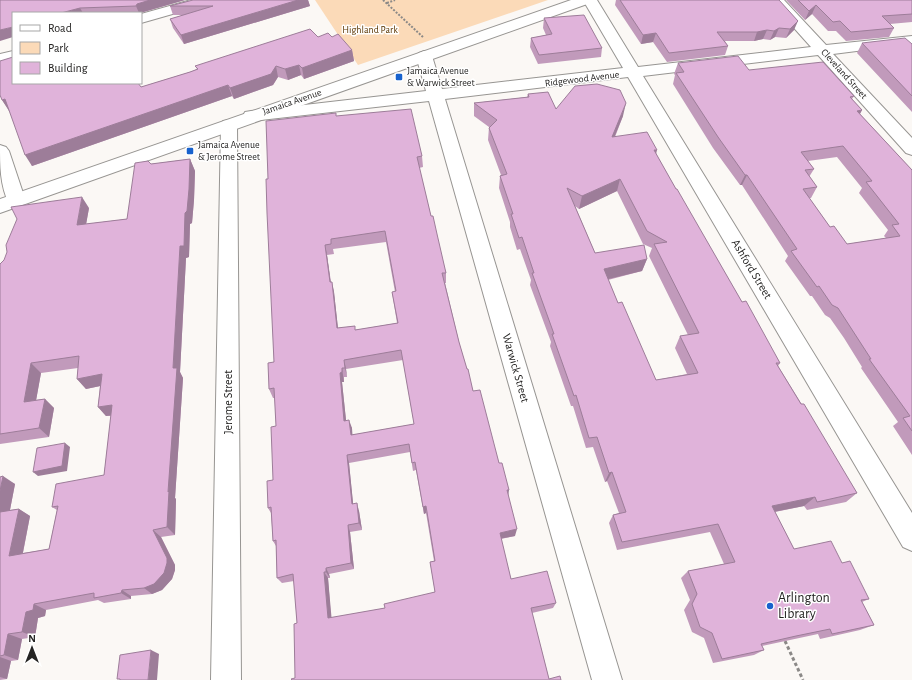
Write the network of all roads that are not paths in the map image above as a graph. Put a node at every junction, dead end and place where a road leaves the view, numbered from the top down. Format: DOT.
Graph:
graph roads {
  1 [pos="206,0"];
  2 [pos="585,0"];
  3 [pos="590,0"];
  4 [pos="776,0"];
  5 [pos="142,19"];
  6 [pos="912,40"];
  7 [pos="426,49"];
  8 [pos="823,51"];
  9 [pos="12,56"];
  10 [pos="0,59"];
  11 [pos="635,73"];
  12 [pos="436,96"];
  13 [pos="251,116"];
  14 [pos="229,125"];
  15 [pos="912,149"];
  16 [pos="0,151"];
  17 [pos="8,203"];
  18 [pos="912,538"];
  19 [pos="226,680"];
  20 [pos="607,680"];
  1 -- 5 [label="street"];
  2 -- 7 [label="street, Jamaica Avenue"];
  3 -- 11 [label="street, Ashford Street"];
  4 -- 8 [label="street, Cleveland Street"];
  6 -- 8 [label="street, Ridgewood Avenue"];
  7 -- 12 [label="street, Warwick Street"];
  7 -- 13 [label="street, Jamaica Avenue"];
  8 -- 11 [label="street, Ridgewood Avenue"];
  8 -- 15 [label="street, Cleveland Street"];
  9 -- 10 [label="street"];
  11 -- 12 [label="street, Ridgewood Avenue"];
  11 -- 18 [label="street, Ashford Street"];
  12 -- 13 [label="street, Ridgewood Avenue"];
  12 -- 20 [label="street, Warwick Street"];
  13 -- 14 [label="street, Jamaica Avenue"];
  14 -- 17 [label="street, Jamaica Avenue"];
  14 -- 19 [label="street, Jerome Street"];
  16 -- 17 [label="street"];
}
